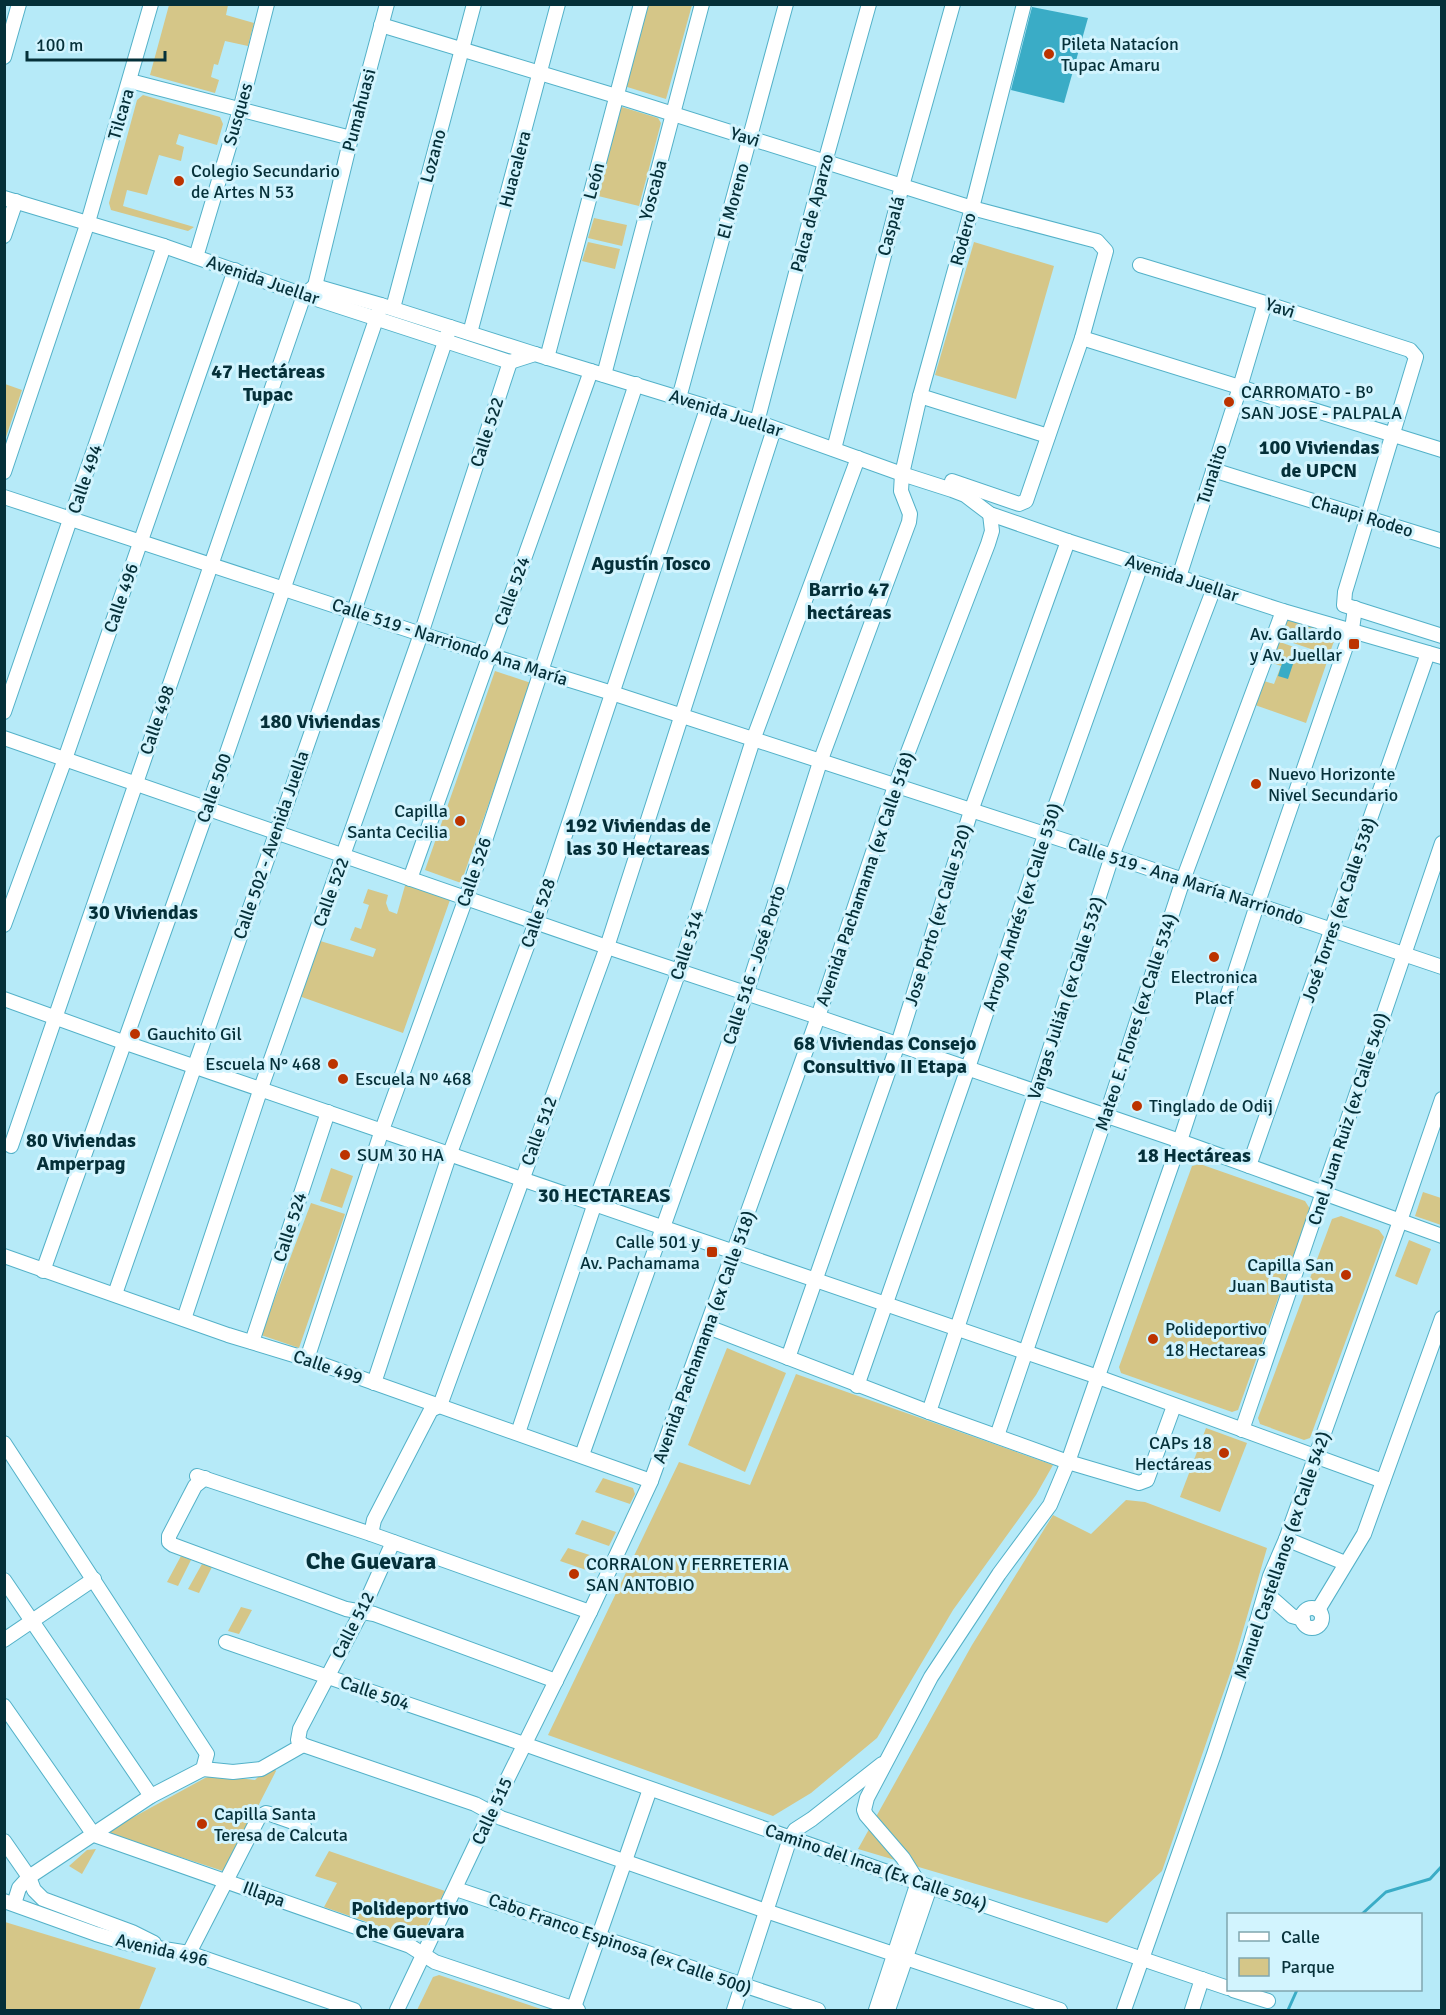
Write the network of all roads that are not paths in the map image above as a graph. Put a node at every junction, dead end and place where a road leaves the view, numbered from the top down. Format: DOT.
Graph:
graph roads {
  1 [pos="19,4"];
  2 [pos="151,4"];
  3 [pos="267,4"];
  4 [pos="387,4"];
  5 [pos="474,4"];
  6 [pos="558,4"];
  7 [pos="641,4"];
  8 [pos="702,4"];
  9 [pos="786,4"];
  10 [pos="869,4"];
  11 [pos="953,4"];
  12 [pos="1024,4"];
  13 [pos="381,25"];
  14 [pos="462,50"];
  15 [pos="4,57"];
  16 [pos="541,74"];
  17 [pos="130,81"];
  18 [pos="616,96"];
  19 [pos="240,110"];
  20 [pos="673,114"];
  21 [pos="351,138"];
  22 [pos="750,138"];
  23 [pos="825,162"];
  24 [pos="902,186"];
  25 [pos="10,200"];
  26 [pos="972,208"];
  27 [pos="88,222"];
  28 [pos="4,236"];
  29 [pos="164,246"];
  30 [pos="196,257"];
  31 [pos="1140,265"];
  32 [pos="235,270"];
  33 [pos="315,286"];
  34 [pos="304,295"];
  35 [pos="1265,303"];
  36 [pos="387,306"];
  37 [pos="377,319"];
  38 [pos="450,327"];
  39 [pos="470,333"];
  40 [pos="1082,338"];
  41 [pos="446,342"];
  42 [pos="541,356"];
  43 [pos="510,362"];
  44 [pos="598,373"];
  45 [pos="636,384"];
  46 [pos="1240,387"];
  47 [pos="920,396"];
  48 [pos="679,398"];
  49 [pos="708,406"];
  50 [pos="757,422"];
  51 [pos="774,429"];
  52 [pos="1393,435"];
  53 [pos="1048,436"];
  54 [pos="834,449"];
  55 [pos="1442,450"];
  56 [pos="858,458"];
  57 [pos="903,470"];
  58 [pos="1213,470"];
  59 [pos="4,472"];
  60 [pos="4,497"];
  61 [pos="990,514"];
  62 [pos="1369,518"];
  63 [pos="71,520"];
  64 [pos="1442,540"];
  65 [pos="1068,541"];
  66 [pos="140,543"];
  67 [pos="1141,564"];
  68 [pos="210,565"];
  69 [pos="1179,577"];
  70 [pos="1214,588"];
  71 [pos="283,589"];
  72 [pos="1349,607"];
  73 [pos="1283,610"];
  74 [pos="354,611"];
  75 [pos="1352,629"];
  76 [pos="421,634"];
  77 [pos="1442,636"];
  78 [pos="489,655"];
  79 [pos="1435,655"];
  80 [pos="540,671"];
  81 [pos="612,693"];
  82 [pos="4,712"];
  83 [pos="681,716"];
  84 [pos="4,738"];
  85 [pos="753,740"];
  86 [pos="65,759"];
  87 [pos="820,762"];
  88 [pos="136,785"];
  89 [pos="895,786"];
  90 [pos="208,808"];
  91 [pos="971,811"];
  92 [pos="275,832"];
  93 [pos="1045,835"];
  94 [pos="1442,843"];
  95 [pos="1112,856"];
  96 [pos="343,857"];
  97 [pos="410,879"];
  98 [pos="1183,880"];
  99 [pos="466,898"];
  100 [pos="1257,904"];
  101 [pos="536,922"];
  102 [pos="4,925"];
  103 [pos="1332,930"];
  104 [pos="607,947"];
  105 [pos="1403,954"];
  106 [pos="1442,967"];
  107 [pos="679,971"];
  108 [pos="746,994"];
  109 [pos="4,999"];
  110 [pos="55,1017"];
  111 [pos="818,1017"];
  112 [pos="123,1042"];
  113 [pos="898,1044"];
  114 [pos="195,1066"];
  115 [pos="968,1068"];
  116 [pos="261,1088"];
  117 [pos="1036,1092"];
  118 [pos="1442,1099"];
  119 [pos="328,1112"];
  120 [pos="1106,1116"];
  121 [pos="382,1130"];
  122 [pos="1180,1141"];
  123 [pos="12,1146"];
  124 [pos="450,1153"];
  125 [pos="1249,1166"];
  126 [pos="521,1178"];
  127 [pos="1323,1194"];
  128 [pos="595,1203"];
  129 [pos="1400,1221"];
  130 [pos="663,1227"];
  131 [pos="1442,1236"];
  132 [pos="735,1251"];
  133 [pos="4,1256"];
  134 [pos="43,1270"];
  135 [pos="815,1279"];
  136 [pos="115,1294"];
  137 [pos="887,1303"];
  138 [pos="1442,1318"];
  139 [pos="184,1319"];
  140 [pos="708,1327"];
  141 [pos="956,1329"];
  142 [pos="252,1342"];
  143 [pos="1025,1353"];
  144 [pos="788,1358"];
  145 [pos="307,1359"];
  146 [pos="1098,1377"];
  147 [pos="374,1383"];
  148 [pos="857,1386"];
  149 [pos="439,1406"];
  150 [pos="1174,1406"];
  151 [pos="929,1412"];
  152 [pos="1242,1430"];
  153 [pos="518,1433"];
  154 [pos="997,1436"];
  155 [pos="4,1443"];
  156 [pos="582,1455"];
  157 [pos="1314,1456"];
  158 [pos="1068,1462"];
  159 [pos="651,1481"];
  160 [pos="1383,1481"];
  161 [pos="371,1534"];
  162 [pos="1286,1539"];
  163 [pos="393,1542"];
  164 [pos="1343,1566"];
  165 [pos="94,1579"];
  166 [pos="4,1580"];
  167 [pos="1266,1593"];
  168 [pos="362,1611"];
  169 [pos="590,1612"];
  170 [pos="32,1622"];
  171 [pos="4,1640"];
  172 [pos="226,1642"];
  173 [pos="327,1677"];
  174 [pos="556,1681"];
  175 [pos="4,1706"];
  176 [pos="301,1743"];
  177 [pos="524,1743"];
  178 [pos="887,1760"];
  179 [pos="203,1769"];
  180 [pos="650,1789"];
  181 [pos="151,1796"];
  182 [pos="491,1812"];
  183 [pos="304,1826"];
  184 [pos="94,1835"];
  185 [pos="789,1838"];
  186 [pos="4,1841"];
  187 [pos="625,1861"];
  188 [pos="29,1877"];
  189 [pos="225,1880"];
  190 [pos="924,1885"];
  191 [pos="456,1888"];
  192 [pos="9,1903"];
  193 [pos="766,1911"];
  194 [pos="600,1937"];
  195 [pos="168,1950"];
  196 [pos="189,1953"];
  197 [pos="423,1955"];
  198 [pos="900,1956"];
  199 [pos="1141,1957"];
  200 [pos="1202,1979"];
  201 [pos="743,1985"];
  202 [pos="1227,1988"];
  203 [pos="1239,1991"];
  204 [pos="1268,2001"];
  205 [pos="354,2010"];
  206 [pos="397,2010"];
  207 [pos="575,2010"];
  208 [pos="734,2010"];
  209 [pos="818,2010"];
  210 [pos="876,2010"];
  211 [pos="888,2010"];
  212 [pos="1060,2010"];
  213 [pos="1124,2010"];
  214 [pos="1192,2010"];
  1 -- 15 [label="street"];
  2 -- 17 [label="street, Tilcara"];
  3 -- 19 [label="street, Susques"];
  4 -- 13 [label="street, Pumahuasi"];
  5 -- 14 [label="street, Lozano"];
  6 -- 16 [label="street, Huacalera"];
  7 -- 18 [label="street, León"];
  8 -- 20 [label="street, Yoscaba"];
  9 -- 22 [label="street, El Moreno"];
  10 -- 23 [label="street, Palca de Aparzo"];
  11 -- 24 [label="street, Caspalá"];
  12 -- 26 [label="street, Rodero"];
  13 -- 14 [label="street, Yavi"];
  13 -- 21 [label="street, Pumahuasi"];
  14 -- 16 [label="street, Yavi"];
  14 -- 36 [label="street, Lozano"];
  16 -- 18 [label="street, Yavi"];
  16 -- 39 [label="street, Huacalera"];
  17 -- 19 [label="street"];
  17 -- 27 [label="street, Tilcara"];
  18 -- 20 [label="street, Yavi"];
  18 -- 42 [label="street, León"];
  19 -- 21 [label="street"];
  19 -- 30 [label="street, Susques"];
  20 -- 22 [label="street, Yavi"];
  20 -- 44 [label="street, Yoscaba"];
  21 -- 33 [label="street, Pumahuasi"];
  22 -- 23 [label="street, Yavi"];
  22 -- 48 [label="street, El Moreno"];
  23 -- 24 [label="street, Yavi"];
  23 -- 50 [label="street, Palca de Aparzo"];
  24 -- 26 [label="street, Yavi"];
  24 -- 54 [label="street, Caspalá"];
  25 -- 27 [label="street, Avenida Juellar"];
  25 -- 28 [label="street"];
  26 -- 40 [label="street, Yavi"];
  26 -- 47 [label="street, Rodero"];
  27 -- 29 [label="street, Avenida Juellar"];
  27 -- 59 [label="street, Tilcara"];
  29 -- 30 [label="street, Avenida Juellar"];
  29 -- 63 [label="street, Calle 494"];
  30 -- 32 [label="street, Avenida Juellar"];
  31 -- 35 [label="street, Yavi"];
  32 -- 34 [label="street, Avenida Juellar"];
  32 -- 66 [label="street, Calle 496"];
  33 -- 34 [label="street"];
  33 -- 36 [label="street, Avenida Juellar"];
  34 -- 37 [label="street, Avenida Juellar"];
  34 -- 68 [label="street, Calle 498"];
  35 -- 46 [label="street, Tunalito"];
  35 -- 52 [label="street, Yavi"];
  36 -- 37 [label="street, Calle 500"];
  36 -- 38 [label="street, Avenida Juellar"];
  37 -- 41 [label="street, Avenida Juellar"];
  37 -- 71 [label="street, Calle 500"];
  38 -- 39 [label="street, Avenida Juellar"];
  38 -- 41 [label="street, Calle 502 - Avenida Juella"];
  39 -- 42 [label="street, Avenida Juellar"];
  40 -- 46 [label="street"];
  40 -- 53 [label="street"];
  41 -- 43 [label="street, Avenida Juellar"];
  41 -- 74 [label="street, Calle 502 - Avenida Juella"];
  42 -- 43 [label="street"];
  42 -- 44 [label="street, Avenida Juellar"];
  43 -- 76 [label="street, Calle 522"];
  44 -- 45 [label="street, Avenida Juellar"];
  44 -- 78 [label="street, Calle 524"];
  45 -- 48 [label="street, Avenida Juellar"];
  45 -- 80 [label="street, Calle 526"];
  46 -- 52 [label="street"];
  46 -- 58 [label="street, Tunalito"];
  47 -- 53 [label="street"];
  47 -- 57 [label="street, Rodero"];
  48 -- 49 [label="street, Avenida Juellar"];
  49 -- 50 [label="street, Avenida Juellar"];
  49 -- 81 [label="street, Calle 528"];
  50 -- 51 [label="street, Avenida Juellar"];
  51 -- 54 [label="street, Avenida Juellar"];
  51 -- 83 [label="street, Calle 512"];
  52 -- 55 [label="street"];
  52 -- 62 [label="street"];
  53 -- 57 [label="street"];
  54 -- 56 [label="street, Avenida Juellar"];
  56 -- 57 [label="street, Avenida Juellar"];
  56 -- 85 [label="street, Calle 514"];
  57 -- 61 [label="street, Avenida Juellar"];
  57 -- 87 [label="street, Calle 516 - José Porto"];
  58 -- 62 [label="street, Chaupi Rodeo"];
  58 -- 69 [label="street, Tunalito"];
  60 -- 63 [label="street, Calle 519 - Narriondo Ana María"];
  61 -- 65 [label="street, Avenida Juellar"];
  61 -- 89 [label="street, Avenida Pachamama (ex Calle 518)"];
  62 -- 64 [label="street, Chaupi Rodeo"];
  62 -- 72 [label="street"];
  63 -- 66 [label="street, Calle 519 - Narriondo Ana María"];
  63 -- 82 [label="street, Calle 494"];
  65 -- 67 [label="street, Avenida Juellar"];
  65 -- 91 [label="street, Jose Porto (ex Calle 520)"];
  66 -- 68 [label="street, Calle 519 - Narriondo Ana María"];
  66 -- 86 [label="street, Calle 496"];
  67 -- 69 [label="street, Avenida Juellar"];
  67 -- 93 [label="street, Arroyo Andrés (ex Calle 530)"];
  68 -- 71 [label="street, Calle 519 - Narriondo Ana María"];
  68 -- 88 [label="street, Calle 498"];
  69 -- 70 [label="street, Avenida Juellar"];
  70 -- 73 [label="street, Avenida Juellar"];
  70 -- 95 [label="street, Vargas Julián (ex Calle 532)"];
  71 -- 74 [label="street, Calle 519 - Narriondo Ana María"];
  71 -- 90 [label="street, Calle 500"];
  72 -- 75 [label="street"];
  72 -- 77 [label="street"];
  73 -- 75 [label="street, Avenida Juellar"];
  73 -- 98 [label="street, Mateo E. Flores (ex Calle 534)"];
  74 -- 76 [label="street, Calle 519 - Narriondo Ana María"];
  74 -- 92 [label="street, Calle 502 - Avenida Juella"];
  75 -- 79 [label="street, Avenida Juellar"];
  75 -- 100 [label="street"];
  76 -- 78 [label="street, Calle 519 - Narriondo Ana María"];
  76 -- 96 [label="street, Calle 522"];
  78 -- 80 [label="street, Calle 519 - Narriondo Ana María"];
  78 -- 97 [label="street, Calle 524"];
  79 -- 103 [label="street, José Torres (ex Calle 538)"];
  80 -- 81 [label="street, Calle 519 - Narriondo Ana María"];
  80 -- 99 [label="street, Calle 526"];
  81 -- 83 [label="street, Calle 519 - Narriondo Ana María"];
  81 -- 101 [label="street, Calle 528"];
  83 -- 85 [label="street, Calle 519 - Narriondo Ana María"];
  83 -- 104 [label="street, Calle 512"];
  84 -- 86 [label="street"];
  85 -- 87 [label="street, Calle 519 - Narriondo Ana María"];
  85 -- 107 [label="street, Calle 514"];
  86 -- 88 [label="street"];
  86 -- 102 [label="street, Calle 496"];
  87 -- 89 [label="street, Calle 519 - Narriondo Ana María"];
  87 -- 108 [label="street, Calle 516 - José Porto"];
  88 -- 90 [label="street"];
  88 -- 110 [label="street, Calle 498"];
  89 -- 91 [label="street, Calle 519 - Ana María Narriondo"];
  89 -- 111 [label="street, Avenida Pachamama (ex Calle 518)"];
  90 -- 92 [label="street"];
  90 -- 112 [label="street, Calle 500"];
  91 -- 93 [label="street, Calle 519 - Ana María Narriondo"];
  91 -- 113 [label="street, Jose Porto (ex Calle 520)"];
  92 -- 96 [label="street"];
  92 -- 114 [label="street, Calle 502 - Avenida Juella"];
  93 -- 95 [label="street, Calle 519 - Ana María Narriondo"];
  93 -- 115 [label="street, Arroyo Andrés (ex Calle 530)"];
  94 -- 105 [label="street, Cnel Juan Ruiz (ex Calle 540)"];
  95 -- 98 [label="street, Calle 519 - Ana María Narriondo"];
  95 -- 117 [label="street, Vargas Julián (ex Calle 532)"];
  96 -- 97 [label="street"];
  96 -- 116 [label="street, Calle 522"];
  97 -- 99 [label="street"];
  98 -- 100 [label="street, Calle 519 - Ana María Narriondo"];
  98 -- 120 [label="street, Mateo E. Flores (ex Calle 534)"];
  99 -- 101 [label="street"];
  99 -- 121 [label="street, Calle 526"];
  100 -- 103 [label="street, Calle 519 - Ana María Narriondo"];
  100 -- 122 [label="street"];
  101 -- 104 [label="street"];
  101 -- 124 [label="street, Calle 528"];
  103 -- 105 [label="street, Calle 519 - Ana María Narriondo"];
  103 -- 125 [label="street, José Torres (ex Calle 538)"];
  104 -- 107 [label="street"];
  104 -- 126 [label="street, Calle 512"];
  105 -- 106 [label="street, Calle 519 - Ana María Narriondo"];
  105 -- 127 [label="street, Cnel Juan Ruiz (ex Calle 540)"];
  107 -- 108 [label="street"];
  107 -- 128 [label="street, Calle 514"];
  108 -- 111 [label="street"];
  108 -- 130 [label="street, Calle 516 - José Porto"];
  109 -- 110 [label="street"];
  110 -- 112 [label="street"];
  110 -- 123 [label="street, Calle 498"];
  111 -- 113 [label="street"];
  111 -- 132 [label="street, Avenida Pachamama (ex Calle 518)"];
  112 -- 114 [label="street"];
  112 -- 134 [label="street, Calle 500"];
  113 -- 115 [label="street"];
  113 -- 135 [label="street, Jose Porto (ex Calle 520)"];
  114 -- 116 [label="street"];
  114 -- 136 [label="street, Calle 502 - Avenida Juella"];
  115 -- 117 [label="street"];
  115 -- 137 [label="street, Arroyo Andrés (ex Calle 530)"];
  116 -- 119 [label="street"];
  116 -- 139 [label="street, Calle 522"];
  117 -- 120 [label="street"];
  117 -- 141 [label="street, Vargas Julián (ex Calle 532)"];
  118 -- 129 [label="street, Manuel Castellanos (ex Calle 542)"];
  119 -- 121 [label="street"];
  119 -- 142 [label="street, Calle 524"];
  120 -- 122 [label="street"];
  120 -- 143 [label="street, Mateo E. Flores (ex Calle 534)"];
  121 -- 124 [label="street"];
  121 -- 145 [label="street, Calle 526"];
  122 -- 125 [label="street"];
  122 -- 146 [label="street"];
  124 -- 126 [label="street"];
  124 -- 147 [label="street, Calle 528"];
  125 -- 127 [label="street"];
  126 -- 128 [label="street"];
  126 -- 149 [label="street, Calle 512"];
  127 -- 129 [label="street"];
  127 -- 152 [label="street, Cnel Juan Ruiz (ex Calle 540)"];
  128 -- 130 [label="street"];
  128 -- 153 [label="street, Calle 514"];
  129 -- 131 [label="street"];
  129 -- 157 [label="street, Manuel Castellanos (ex Calle 542)"];
  130 -- 132 [label="street"];
  130 -- 156 [label="street, Calle 516 - José Porto"];
  132 -- 135 [label="street"];
  132 -- 140 [label="street, Avenida Pachamama (ex Calle 518)"];
  133 -- 134 [label="street, Calle 499"];
  134 -- 136 [label="street, Calle 499"];
  135 -- 137 [label="street"];
  135 -- 144 [label="street, Jose Porto (ex Calle 520)"];
  136 -- 139 [label="street, Calle 499"];
  137 -- 141 [label="street"];
  137 -- 148 [label="street, Arroyo Andrés (ex Calle 530)"];
  138 -- 160 [label="street"];
  139 -- 142 [label="street, Calle 499"];
  140 -- 144 [label="street"];
  140 -- 159 [label="street, Avenida Pachamama (ex Calle 518)"];
  141 -- 143 [label="street"];
  141 -- 151 [label="street, Vargas Julián (ex Calle 532)"];
  142 -- 145 [label="street, Calle 499"];
  143 -- 146 [label="street"];
  143 -- 154 [label="street, Mateo E. Flores (ex Calle 534)"];
  144 -- 148 [label="street"];
  145 -- 147 [label="street, Calle 499"];
  146 -- 150 [label="street"];
  146 -- 158 [label="street"];
  147 -- 149 [label="street, Calle 499"];
  148 -- 151 [label="street"];
  149 -- 153 [label="street, Calle 499"];
  149 -- 161 [label="street, Calle 512"];
  150 -- 152 [label="street"];
  150 -- 158 [label="street"];
  151 -- 154 [label="street"];
  152 -- 157 [label="street"];
  153 -- 156 [label="street, Calle 499"];
  154 -- 158 [label="street"];
  155 -- 165 [label="street"];
  156 -- 159 [label="street, Calle 499"];
  157 -- 160 [label="street"];
  157 -- 162 [label="street, Manuel Castellanos (ex Calle 542)"];
  158 -- 178 [label="street"];
  159 -- 169 [label="street, Avenida Pachamama (ex Calle 518)"];
  160 -- 164 [label="street"];
  161 -- 163 [label="street"];
  161 -- 168 [label="street"];
  162 -- 164 [label="street"];
  162 -- 167 [label="street, Manuel Castellanos (ex Calle 542)"];
  163 -- 168 [label="street, Calle 512"];
  163 -- 169 [label="street"];
  164 -- 167 [label="street"];
  165 -- 170 [label="street"];
  165 -- 179 [label="street"];
  166 -- 170 [label="street"];
  167 -- 199 [label="street, Manuel Castellanos (ex Calle 542)"];
  168 -- 173 [label="street, Calle 512"];
  168 -- 174 [label="street"];
  169 -- 174 [label="street, Calle 515"];
  170 -- 171 [label="street"];
  170 -- 181 [label="street"];
  172 -- 173 [label="street, Calle 504"];
  173 -- 176 [label="street, Calle 512"];
  173 -- 177 [label="street, Calle 504"];
  174 -- 177 [label="street, Calle 515"];
  175 -- 184 [label="street"];
  176 -- 179 [label="street"];
  176 -- 182 [label="street"];
  177 -- 180 [label="street, Camino del Inca (Ex Calle 504)"];
  177 -- 182 [label="street, Calle 515"];
  178 -- 185 [label="street"];
  178 -- 190 [label="street"];
  179 -- 181 [label="street"];
  180 -- 185 [label="street, Camino del Inca (Ex Calle 504)"];
  180 -- 187 [label="street"];
  181 -- 184 [label="street"];
  182 -- 187 [label="street"];
  182 -- 191 [label="street, Calle 515"];
  183 -- 189 [label="street"];
  184 -- 188 [label="street"];
  184 -- 189 [label="street, Illapa"];
  185 -- 190 [label="street, Camino del Inca (Ex Calle 504)"];
  185 -- 193 [label="street"];
  186 -- 188 [label="street"];
  187 -- 193 [label="street"];
  187 -- 194 [label="street"];
  188 -- 192 [label="street"];
  188 -- 195 [label="street"];
  189 -- 196 [label="street"];
  189 -- 197 [label="street, Illapa"];
  190 -- 198 [label="street"];
  190 -- 199 [label="street, Camino del Inca (Ex Calle 504)"];
  191 -- 194 [label="street, Cabo Franco Espinosa (ex Calle 500)"];
  191 -- 197 [label="street, Calle 515"];
  192 -- 195 [label="street, Avenida 496"];
  193 -- 198 [label="street"];
  193 -- 201 [label="street"];
  194 -- 201 [label="street, Cabo Franco Espinosa (ex Calle 500)"];
  194 -- 207 [label="street"];
  195 -- 196 [label="street, Avenida 496"];
  196 -- 205 [label="street, Avenida 496"];
  197 -- 206 [label="street, Calle 515"];
  197 -- 207 [label="street, Illapa"];
  198 -- 210 [label="street"];
  198 -- 211 [label="street"];
  198 -- 212 [label="street"];
  199 -- 200 [label="street, Camino del Inca (Ex Calle 504)"];
  199 -- 213 [label="street, Manuel Castellanos (ex Calle 542)"];
  200 -- 202 [label="street, Camino del Inca (Ex Calle 504)"];
  200 -- 214 [label="street"];
  201 -- 208 [label="street"];
  201 -- 209 [label="street, Cabo Franco Espinosa (ex Calle 500)"];
  203 -- 204 [label="street"];
}
